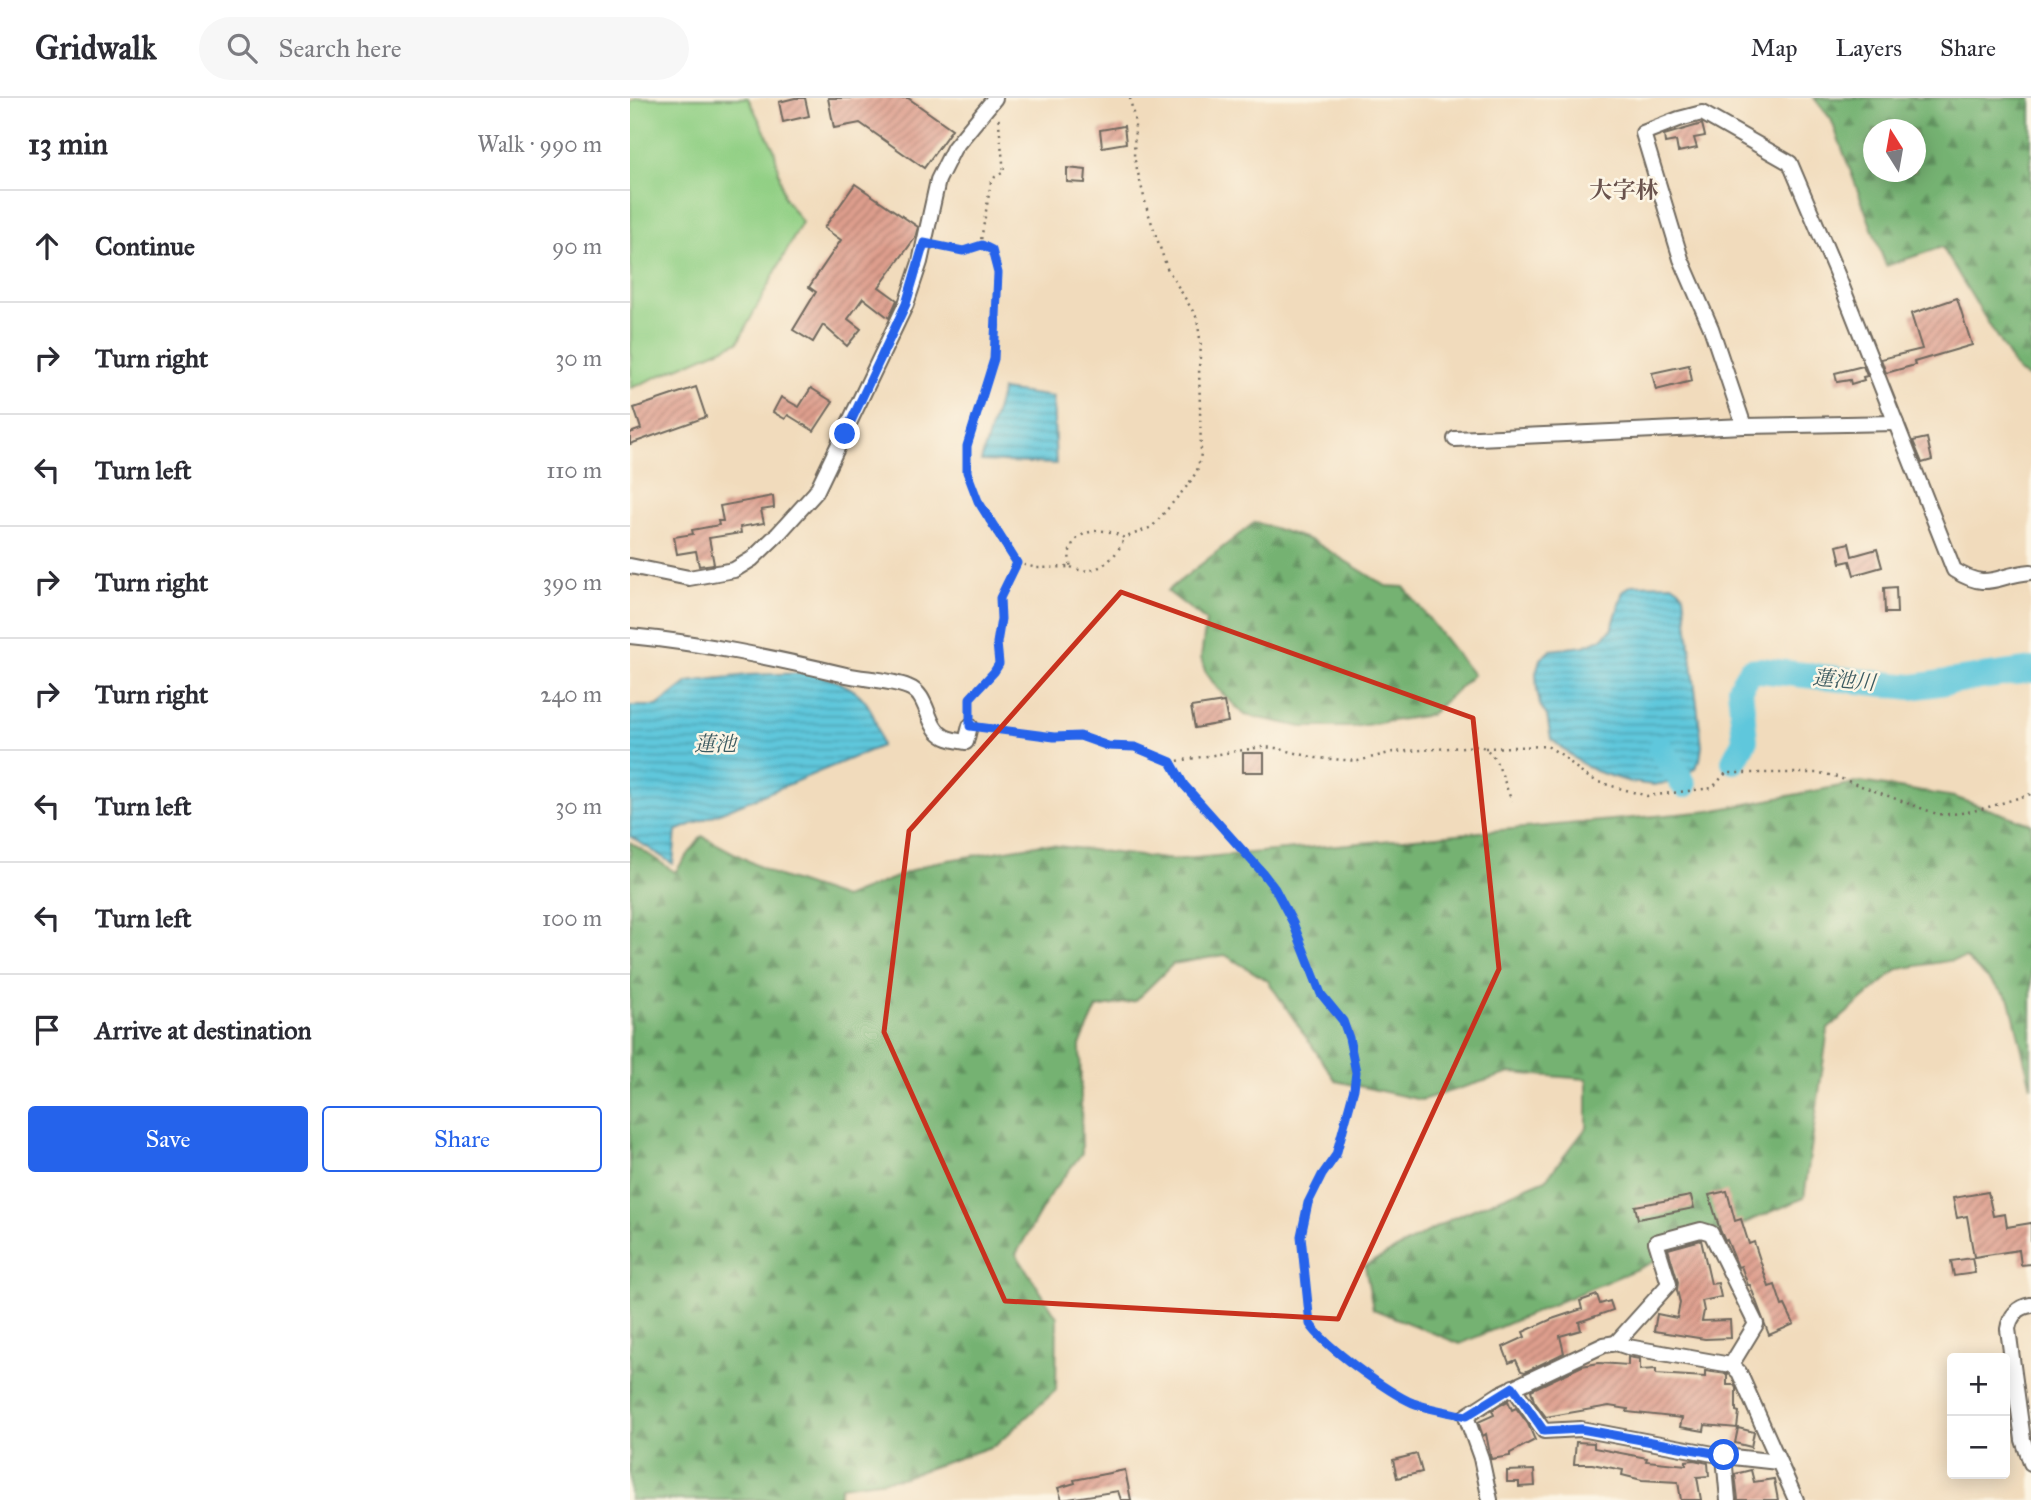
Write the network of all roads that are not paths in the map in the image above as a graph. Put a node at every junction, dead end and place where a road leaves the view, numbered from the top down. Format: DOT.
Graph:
graph roads {
  1 [pos="994,100"];
  2 [pos="1896,424"];
  3 [pos="1744,426"];
  4 [pos="1455,439"];
  5 [pos="630,566"];
  6 [pos="2031,572"];
  7 [pos="630,636"];
  8 [pos="970,726"];
  9 [pos="2031,1305"];
  10 [pos="1616,1343"];
  11 [pos="1731,1365"];
  12 [pos="1513,1387"];
  13 [pos="1724,1455"];
  14 [pos="1778,1462"];
  15 [pos="2031,1463"];
  16 [pos="1490,1500"];
  17 [pos="1728,1500"];
  18 [pos="1796,1500"];
  1 -- 5 [label="street"];
  2 -- 3 [label="street"];
  2 -- 3 [label="street"];
  2 -- 6 [label="street"];
  3 -- 4 [label="street"];
  7 -- 8 [label="street"];
  9 -- 15 [label="street"];
  10 -- 11 [label="street"];
  10 -- 11 [label="street"];
  10 -- 12 [label="street"];
  11 -- 14 [label="street"];
  12 -- 13 [label="street"];
  12 -- 16 [label="street"];
  13 -- 14 [label="street"];
  13 -- 17 [label="street"];
  14 -- 18 [label="street"];
}
